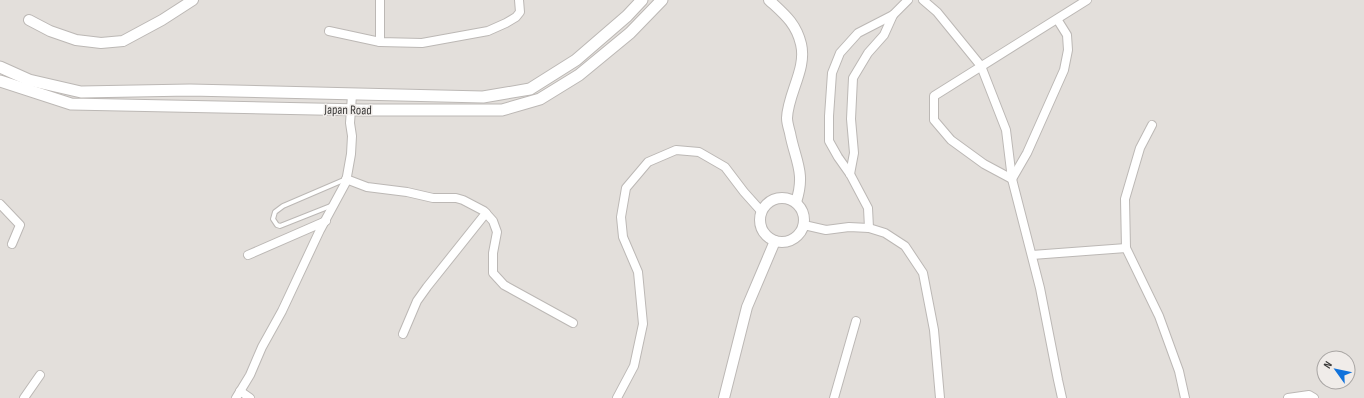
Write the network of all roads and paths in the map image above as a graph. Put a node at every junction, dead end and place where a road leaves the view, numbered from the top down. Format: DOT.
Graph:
graph roads {
  1 [pos="193,0"];
  2 [pos="380,0"];
  3 [pos="519,0"];
  4 [pos="642,0"];
  5 [pos="662,0"];
  6 [pos="769,0"];
  7 [pos="908,0"];
  8 [pos="923,0"];
  9 [pos="1087,0"];
  10 [pos="893,15"];
  11 [pos="1057,19"];
  12 [pos="30,20"];
  13 [pos="329,31"];
  14 [pos="380,42"];
  15 [pos="981,66"];
  16 [pos="0,67"];
  17 [pos="0,81"];
  18 [pos="352,94"];
  19 [pos="351,110"];
  20 [pos="1152,125"];
  21 [pos="850,174"];
  22 [pos="346,179"];
  23 [pos="1012,179"];
  24 [pos="796,202"];
  25 [pos="0,204"];
  26 [pos="335,204"];
  27 [pos="761,211"];
  28 [pos="486,213"];
  29 [pos="326,221"];
  30 [pos="804,225"];
  31 [pos="869,228"];
  32 [pos="775,241"];
  33 [pos="12,244"];
  34 [pos="1126,248"];
  35 [pos="248,255"];
  36 [pos="1032,255"];
  37 [pos="856,321"];
  38 [pos="573,323"];
  39 [pos="403,334"];
  40 [pos="40,375"];
  41 [pos="238,395"];
  42 [pos="24,398"];
  43 [pos="250,398"];
  44 [pos="617,398"];
  45 [pos="724,398"];
  46 [pos="834,398"];
  47 [pos="940,398"];
  48 [pos="1062,398"];
  49 [pos="1185,398"];
  50 [pos="1288,398"];
  51 [pos="1314,398"];
  1 -- 12 [label="street"];
  2 -- 14 [label="street"];
  3 -- 14 [label="street"];
  4 -- 18 [label="main road, Japan Road"];
  5 -- 19 [label="main road, Japan Road"];
  6 -- 24 [label="street"];
  7 -- 10 [label="street"];
  8 -- 15 [label="street"];
  9 -- 11 [label="street"];
  10 -- 21 [label="street"];
  10 -- 21 [label="street"];
  11 -- 15 [label="street"];
  11 -- 23 [label="street"];
  13 -- 14 [label="street"];
  15 -- 23 [label="street"];
  15 -- 23 [label="street"];
  16 -- 18 [label="main road, Japan Road"];
  17 -- 19 [label="main road, Japan Road"];
  18 -- 19 [label="street"];
  19 -- 22 [label="street"];
  20 -- 34 [label="street"];
  21 -- 31 [label="street"];
  22 -- 26 [label="street"];
  22 -- 26 [label="lane"];
  22 -- 28 [label="street"];
  23 -- 36 [label="street"];
  24 -- 27 [label="street"];
  24 -- 30 [label="street"];
  25 -- 33 [label="street"];
  26 -- 29 [label="street"];
  27 -- 32 [label="street"];
  27 -- 44 [label="street"];
  28 -- 38 [label="street"];
  28 -- 39 [label="street"];
  29 -- 35 [label="street"];
  29 -- 41 [label="street"];
  30 -- 31 [label="street"];
  30 -- 32 [label="street"];
  31 -- 47 [label="street"];
  32 -- 45 [label="street"];
  34 -- 36 [label="street"];
  34 -- 49 [label="street"];
  36 -- 48 [label="street"];
  37 -- 46 [label="street"];
  40 -- 42 [label="street"];
  41 -- 43 [label="street"];
  50 -- 51 [label="street"];
}
